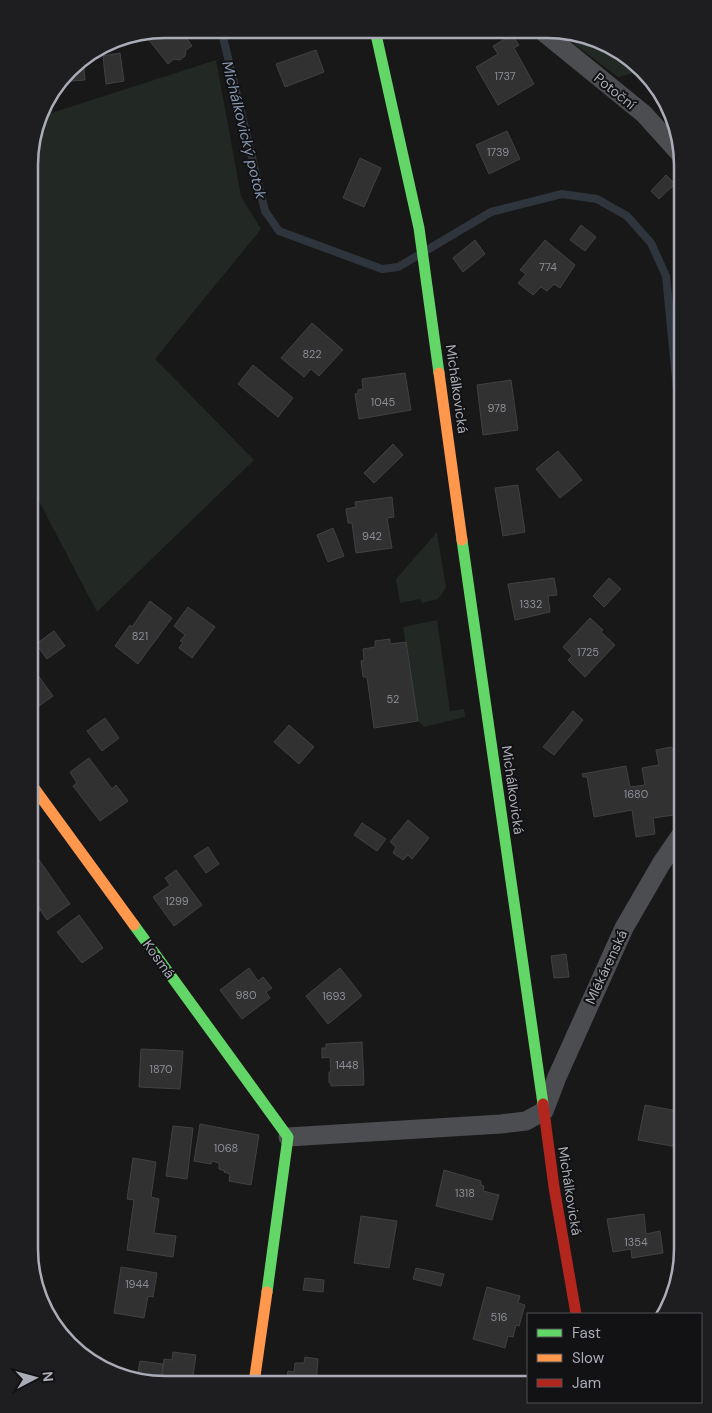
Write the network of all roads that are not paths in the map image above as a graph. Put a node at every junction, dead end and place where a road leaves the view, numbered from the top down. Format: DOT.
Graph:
graph roads {
  1 [pos="377,38"];
  2 [pos="551,38"];
  3 [pos="673,146"];
  4 [pos="38,793"];
  5 [pos="674,845"];
  6 [pos="544,1110"];
  7 [pos="288,1137"];
  8 [pos="576,1313"];
  9 [pos="255,1376"];
  1 -- 6 [label="street, Michálkovická"];
  2 -- 3 [label="street, Potoční"];
  4 -- 7 [label="street, Kosmá"];
  5 -- 6 [label="street, Mlékárenská"];
  6 -- 7 [label="street"];
  6 -- 8 [label="street, Michálkovická"];
  7 -- 9 [label="street"];
}
